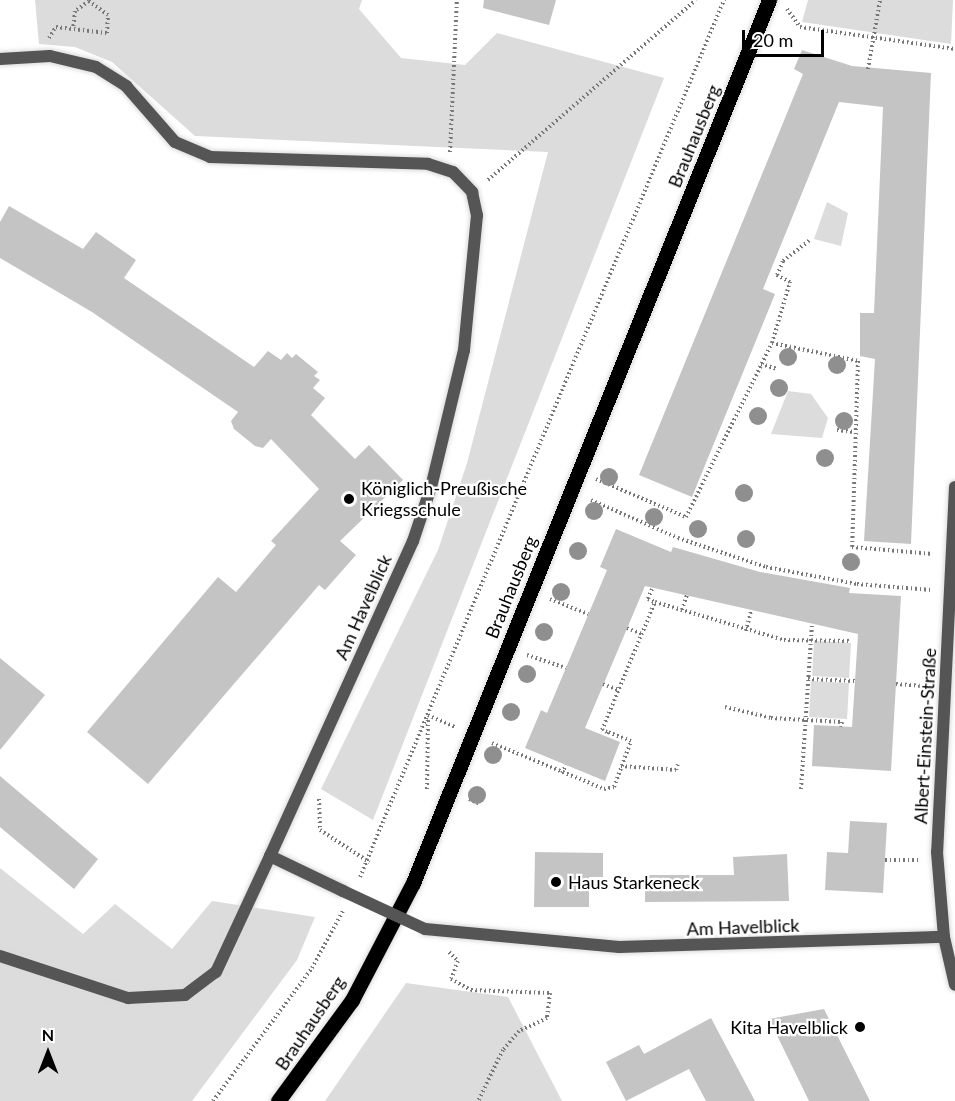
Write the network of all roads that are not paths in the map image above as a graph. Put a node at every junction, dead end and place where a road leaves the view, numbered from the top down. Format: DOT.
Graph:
graph roads {
  1 [pos="769,0"];
  2 [pos="0,59"];
  3 [pos="955,487"];
  4 [pos="270,856"];
  5 [pos="944,937"];
  6 [pos="0,956"];
  7 [pos="955,985"];
  8 [pos="278,1101"];
  1 -- 8 [label="main road, Brauhausberg"];
  2 -- 4 [label="street, Am Havelblick"];
  3 -- 5 [label="street, Albert-Einstein-Straße"];
  4 -- 5 [label="street, Am Havelblick, bridge"];
  4 -- 6 [label="street"];
  5 -- 7 [label="street, Albert-Einstein-Straße"];
}
